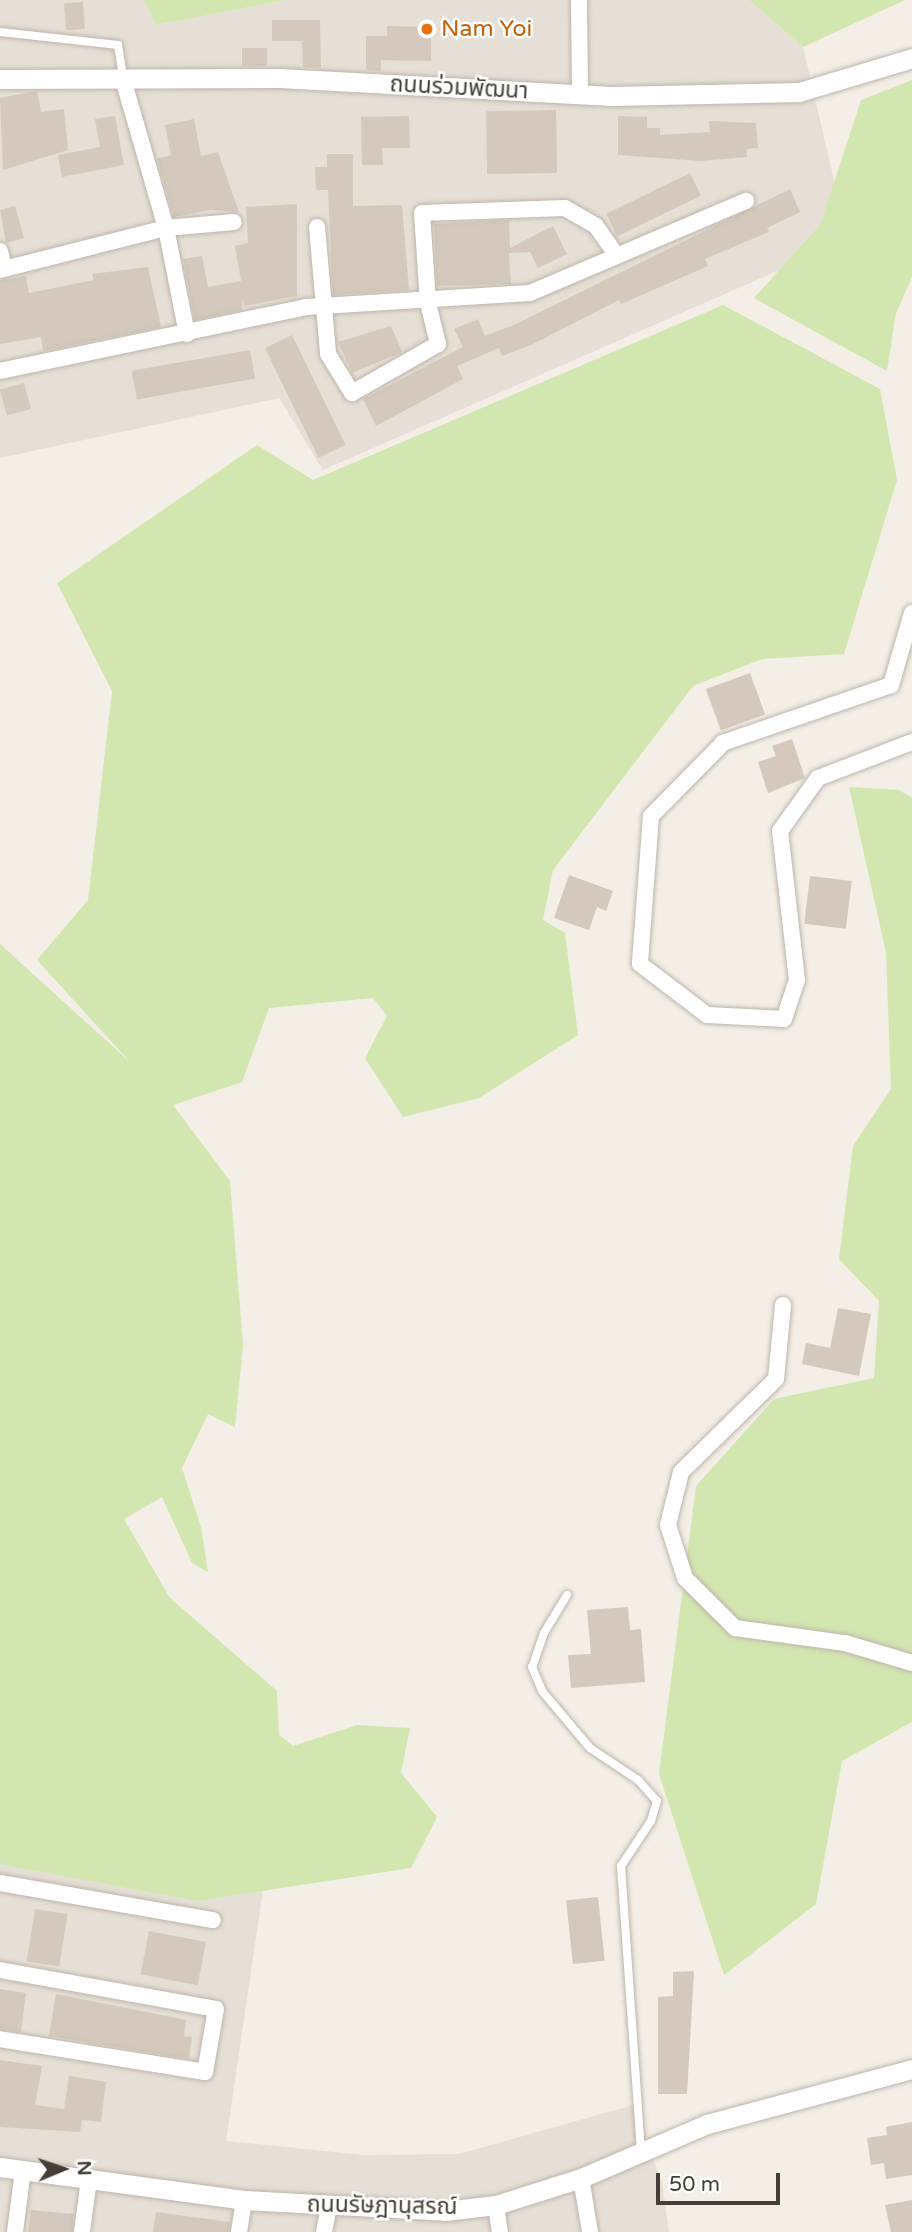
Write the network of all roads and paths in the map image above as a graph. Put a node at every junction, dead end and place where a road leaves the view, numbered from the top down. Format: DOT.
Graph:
graph roads {
  1 [pos="579,0"];
  2 [pos="0,32"];
  3 [pos="912,58"];
  4 [pos="0,79"];
  5 [pos="123,79"];
  6 [pos="580,95"];
  7 [pos="746,201"];
  8 [pos="234,222"];
  9 [pos="317,227"];
  10 [pos="166,228"];
  11 [pos="0,251"];
  12 [pos="616,255"];
  13 [pos="2,269"];
  14 [pos="428,303"];
  15 [pos="321,308"];
  16 [pos="187,334"];
  17 [pos="0,372"];
  18 [pos="912,613"];
  19 [pos="912,742"];
  20 [pos="783,1305"];
  21 [pos="567,1595"];
  22 [pos="912,1663"];
  23 [pos="0,1883"];
  24 [pos="213,1920"];
  25 [pos="0,1970"];
  26 [pos="0,2039"];
  27 [pos="912,2069"];
  28 [pos="641,2151"];
  29 [pos="0,2167"];
  30 [pos="23,2170"];
  31 [pos="581,2178"];
  32 [pos="89,2179"];
  33 [pos="244,2200"];
  34 [pos="496,2205"];
  35 [pos="329,2206"];
  36 [pos="15,2232"];
  37 [pos="82,2232"];
  38 [pos="239,2232"];
  39 [pos="324,2232"];
  40 [pos="500,2232"];
  41 [pos="590,2232"];
  1 -- 6 [label="street"];
  2 -- 5 [label="lane"];
  3 -- 6 [label="street, ถนนร่วมพัฒนา"];
  4 -- 5 [label="street, ถนนร่วมพัฒนา"];
  5 -- 6 [label="street, ถนนร่วมพัฒนา"];
  5 -- 10 [label="street"];
  7 -- 12 [label="street"];
  8 -- 10 [label="street"];
  9 -- 15 [label="street"];
  10 -- 13 [label="street"];
  10 -- 16 [label="street"];
  11 -- 13 [label="street"];
  12 -- 14 [label="street"];
  12 -- 14 [label="street"];
  14 -- 15 [label="street"];
  14 -- 15 [label="street"];
  15 -- 16 [label="street"];
  16 -- 17 [label="street"];
  18 -- 19 [label="street"];
  20 -- 22 [label="street"];
  21 -- 28 [label="lane"];
  23 -- 24 [label="street"];
  25 -- 26 [label="street"];
  27 -- 28 [label="street, ถนนรัษฎานุสรณ์"];
  28 -- 31 [label="street, ถนนรัษฎานุสรณ์"];
  29 -- 30 [label="street, ถนนรัษฎานุสรณ์"];
  30 -- 32 [label="street, ถนนรัษฎานุสรณ์"];
  30 -- 36 [label="street"];
  31 -- 34 [label="street, ถนนรัษฎานุสรณ์"];
  31 -- 41 [label="street"];
  32 -- 33 [label="street, ถนนรัษฎานุสรณ์"];
  32 -- 37 [label="street"];
  33 -- 35 [label="street, ถนนรัษฎานุสรณ์"];
  33 -- 38 [label="street"];
  34 -- 35 [label="street, ถนนรัษฎานุสรณ์"];
  34 -- 40 [label="street"];
  35 -- 39 [label="street"];
}
